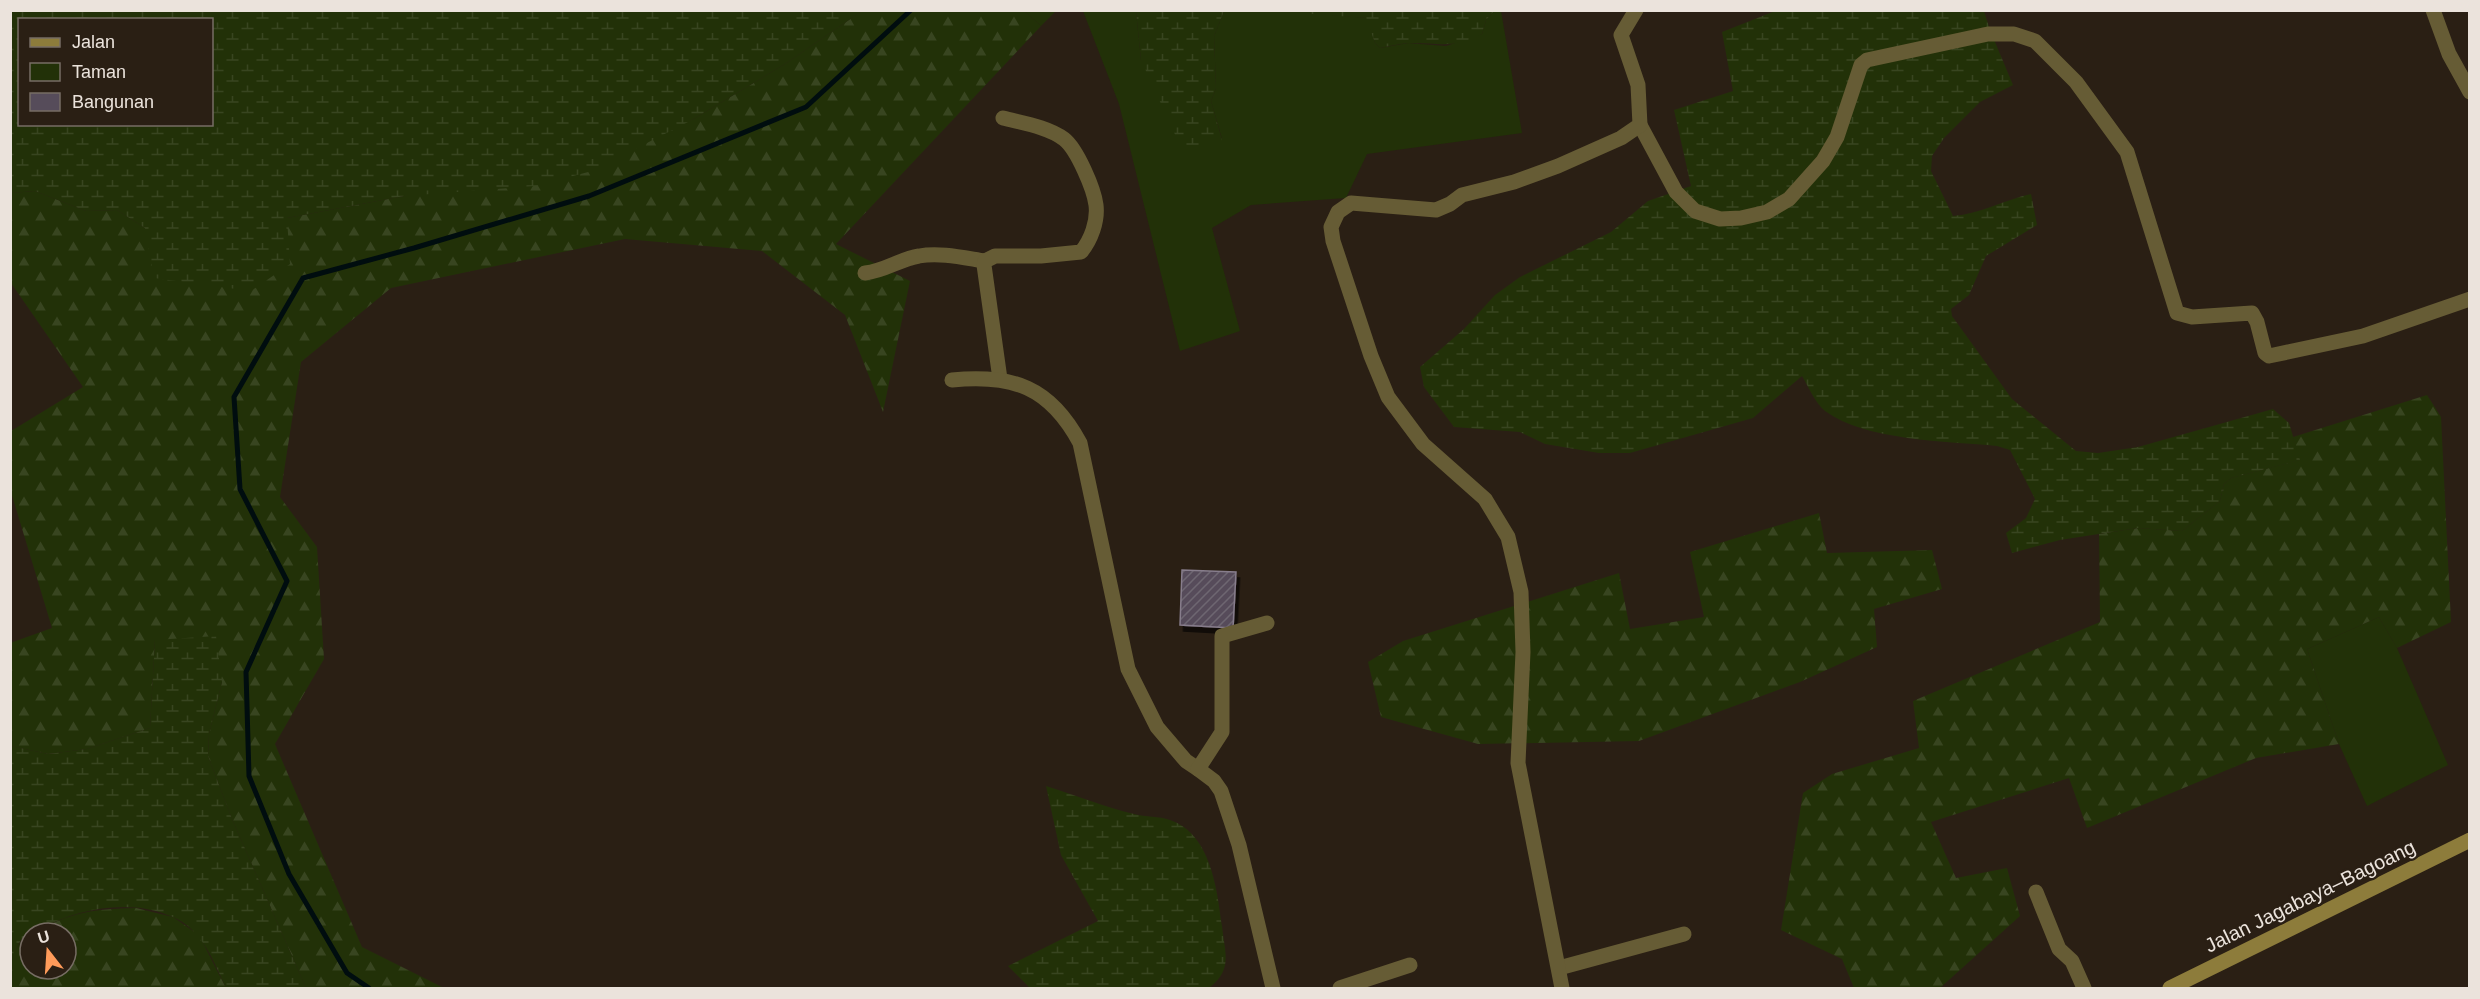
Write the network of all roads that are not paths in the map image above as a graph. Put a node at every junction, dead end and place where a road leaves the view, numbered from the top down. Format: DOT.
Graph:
graph roads {
  1 [pos="1636,10"];
  2 [pos="2433,10"];
  3 [pos="2469,92"];
  4 [pos="1003,118"];
  5 [pos="1640,125"];
  6 [pos="985,261"];
  7 [pos="865,273"];
  8 [pos="2469,299"];
  9 [pos="1000,379"];
  10 [pos="952,380"];
  11 [pos="1268,623"];
  12 [pos="1198,769"];
  13 [pos="2469,840"];
  14 [pos="2036,892"];
  15 [pos="1684,934"];
  16 [pos="1410,965"];
  17 [pos="1559,968"];
  18 [pos="1273,988"];
  19 [pos="1340,988"];
  20 [pos="1562,988"];
  21 [pos="2084,988"];
  22 [pos="2170,988"];
  1 -- 5 [label="street"];
  2 -- 3 [label="street"];
  4 -- 6 [label="street"];
  5 -- 8 [label="street"];
  5 -- 17 [label="street"];
  6 -- 7 [label="street"];
  6 -- 9 [label="street"];
  9 -- 10 [label="street"];
  9 -- 12 [label="street"];
  11 -- 12 [label="street"];
  12 -- 18 [label="street"];
  13 -- 22 [label="street, Jalan Jagabaya–Bagoang"];
  14 -- 21 [label="street"];
  15 -- 17 [label="street"];
  16 -- 19 [label="street"];
  17 -- 20 [label="street"];
}
